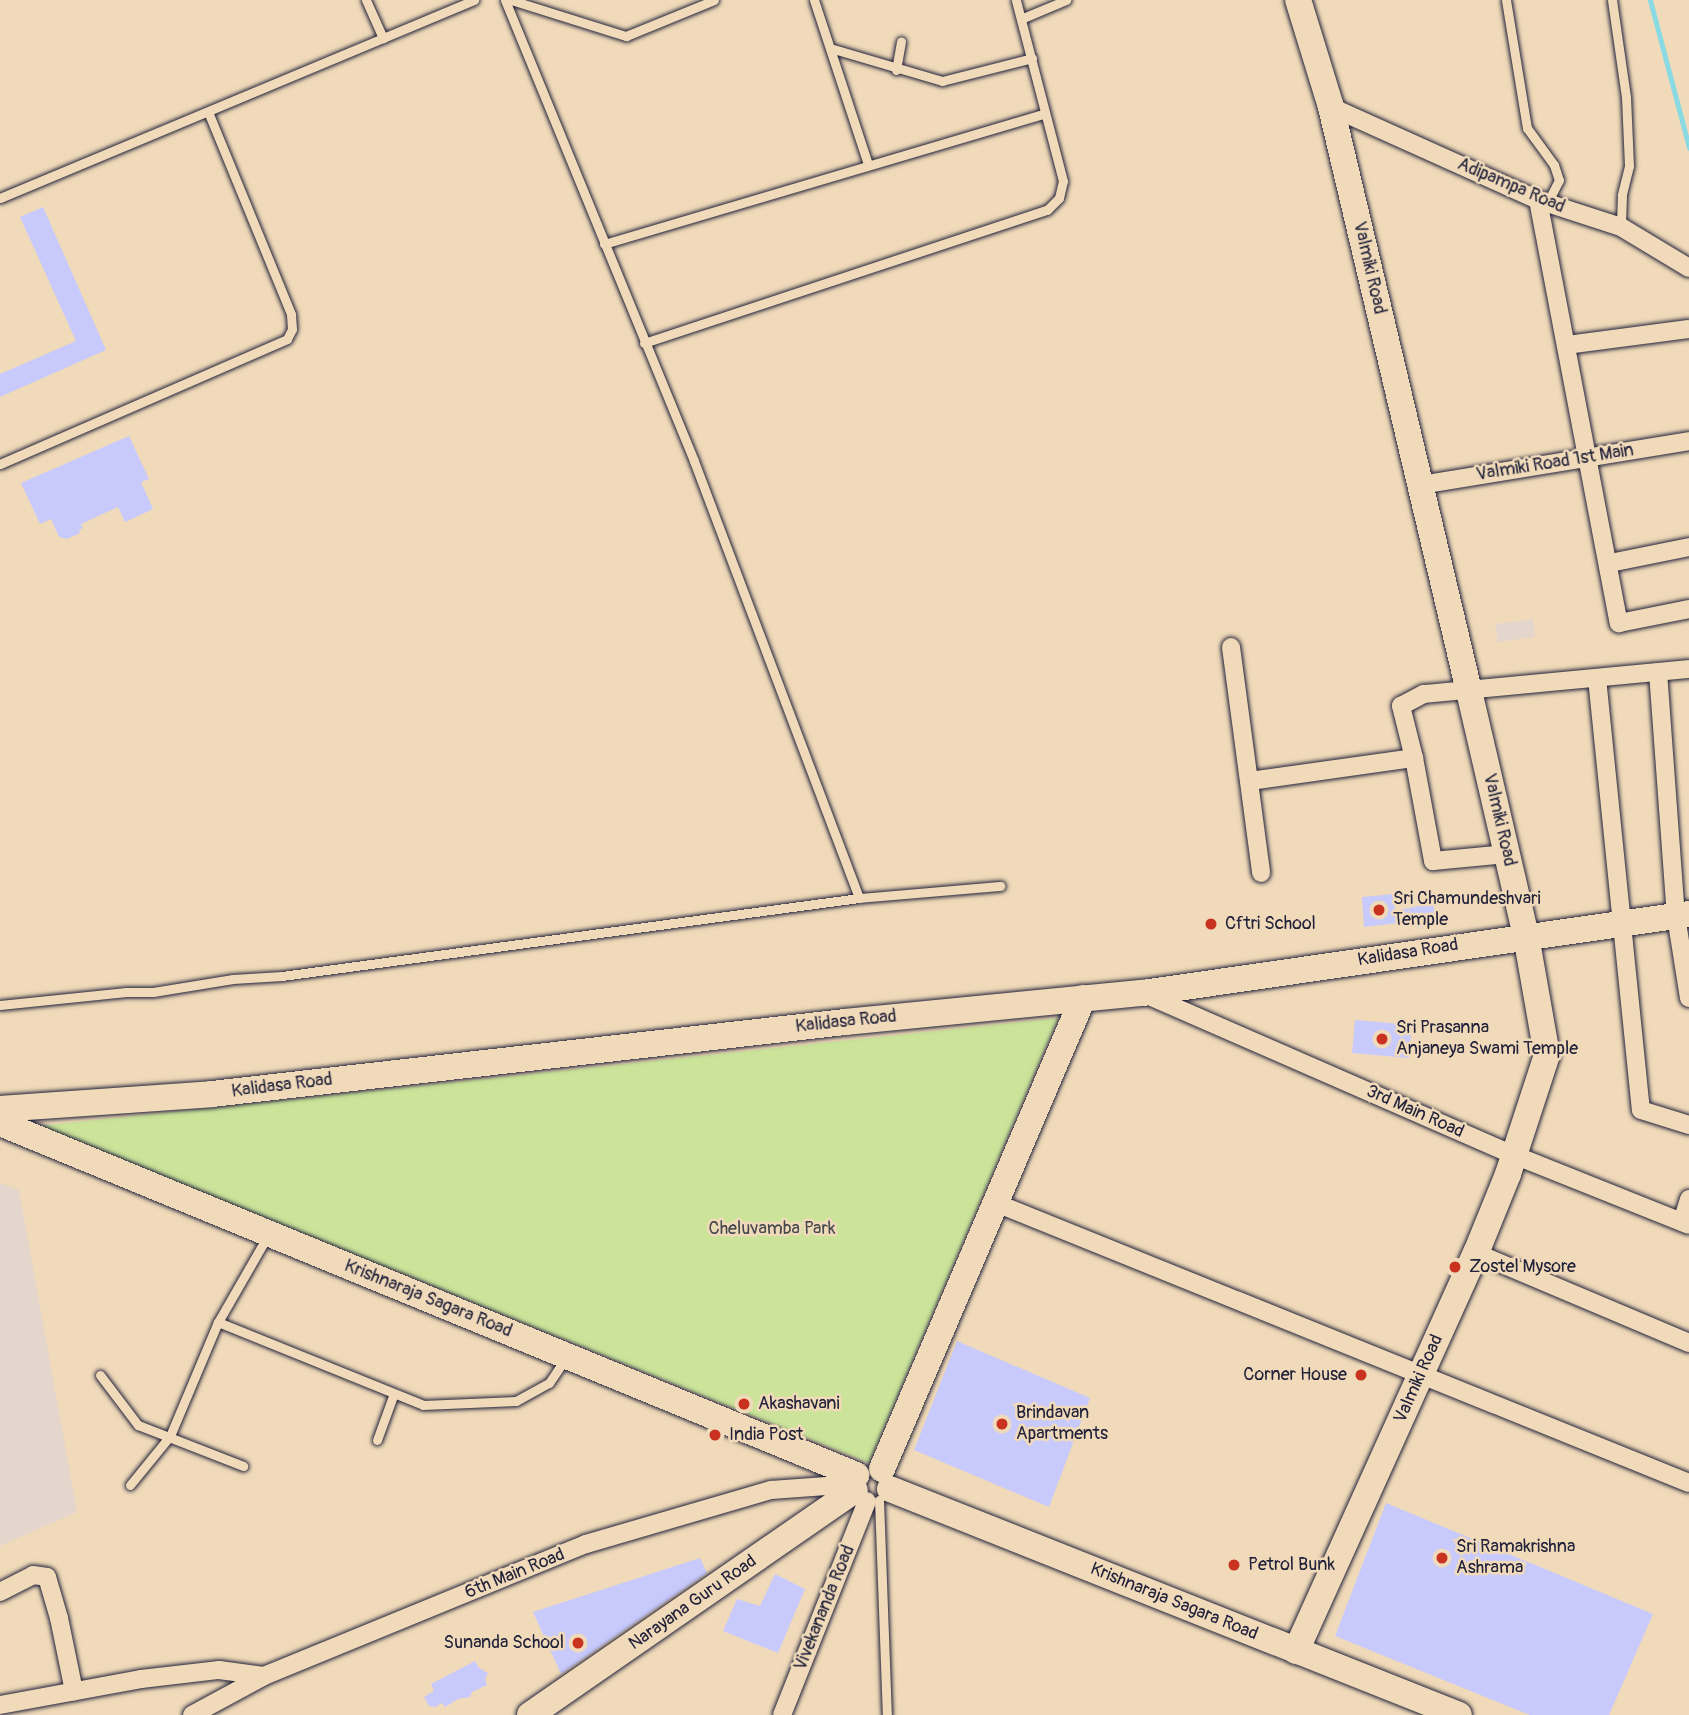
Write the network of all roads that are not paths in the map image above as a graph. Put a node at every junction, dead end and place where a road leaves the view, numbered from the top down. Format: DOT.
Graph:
graph roads {
  1 [pos="366,0"];
  2 [pos="474,0"];
  3 [pos="505,0"];
  4 [pos="511,0"];
  5 [pos="714,0"];
  6 [pos="814,0"];
  7 [pos="1016,0"];
  8 [pos="1066,0"];
  9 [pos="1298,0"];
  10 [pos="1506,0"];
  11 [pos="1612,0"];
  12 [pos="1023,18"];
  13 [pos="383,38"];
  14 [pos="901,41"];
  15 [pos="830,48"];
  16 [pos="1032,58"];
  17 [pos="896,70"];
  18 [pos="1331,107"];
  19 [pos="208,112"];
  20 [pos="1045,114"];
  21 [pos="868,164"];
  22 [pos="1,195"];
  23 [pos="1543,202"];
  24 [pos="1621,227"];
  25 [pos="604,244"];
  26 [pos="1689,268"];
  27 [pos="1689,329"];
  28 [pos="644,343"];
  29 [pos="1567,345"];
  30 [pos="1689,441"];
  31 [pos="1589,458"];
  32 [pos="0,464"];
  33 [pos="1421,485"];
  34 [pos="1689,547"];
  35 [pos="1610,563"];
  36 [pos="1689,609"];
  37 [pos="1231,647"];
  38 [pos="1689,668"];
  39 [pos="1658,672"];
  40 [pos="1597,678"];
  41 [pos="1469,691"];
  42 [pos="1414,758"];
  43 [pos="1250,781"];
  44 [pos="1507,854"];
  45 [pos="1261,873"];
  46 [pos="1000,886"];
  47 [pos="859,898"];
  48 [pos="1682,915"];
  49 [pos="1620,923"];
  50 [pos="1526,936"];
  51 [pos="1143,993"];
  52 [pos="1083,998"];
  53 [pos="1689,998"];
  54 [pos="0,1005"];
  55 [pos="0,1109"];
  56 [pos="0,1123"];
  57 [pos="1689,1125"];
  58 [pos="1514,1155"];
  59 [pos="1689,1199"];
  60 [pos="996,1203"];
  61 [pos="1685,1224"];
  62 [pos="269,1234"];
  63 [pos="1476,1253"];
  64 [pos="218,1322"];
  65 [pos="1689,1343"];
  66 [pos="567,1356"];
  67 [pos="100,1375"];
  68 [pos="1419,1377"];
  69 [pos="393,1395"];
  70 [pos="170,1436"];
  71 [pos="377,1440"];
  72 [pos="243,1466"];
  73 [pos="1689,1483"];
  74 [pos="130,1485"];
  75 [pos="869,1487"];
  76 [pos="0,1592"];
  77 [pos="1296,1651"];
  78 [pos="264,1676"];
  79 [pos="74,1691"];
  80 [pos="0,1705"];
  81 [pos="191,1715"];
  82 [pos="530,1715"];
  83 [pos="782,1715"];
  84 [pos="887,1715"];
  85 [pos="1460,1715"];
  1 -- 13 [label="lane"];
  2 -- 13 [label="lane"];
  3 -- 25 [label="lane"];
  4 -- 5 [label="lane"];
  6 -- 15 [label="lane"];
  7 -- 12 [label="lane"];
  8 -- 12 [label="lane"];
  9 -- 18 [label="street, Valmiki Road"];
  10 -- 23 [label="lane"];
  11 -- 24 [label="lane"];
  12 -- 16 [label="lane"];
  13 -- 19 [label="lane"];
  14 -- 17 [label="lane"];
  15 -- 17 [label="lane"];
  15 -- 21 [label="lane"];
  16 -- 17 [label="lane"];
  16 -- 20 [label="lane"];
  18 -- 23 [label="street, Adipampa Road"];
  18 -- 33 [label="street, Valmiki Road"];
  19 -- 22 [label="lane"];
  19 -- 32 [label="lane"];
  20 -- 21 [label="lane"];
  20 -- 28 [label="lane"];
  21 -- 25 [label="lane"];
  23 -- 24 [label="street, Adipampa Road"];
  23 -- 29 [label="street"];
  24 -- 26 [label="street, Adipampa Road"];
  25 -- 28 [label="lane"];
  27 -- 29 [label="street"];
  28 -- 47 [label="lane"];
  29 -- 31 [label="street"];
  30 -- 31 [label="street, Valmiki Road 1st Main"];
  31 -- 33 [label="street, Valmiki Road 1st Main"];
  31 -- 35 [label="street"];
  33 -- 41 [label="street, Valmiki Road"];
  34 -- 35 [label="street"];
  35 -- 36 [label="street"];
  37 -- 43 [label="street"];
  38 -- 39 [label="street"];
  39 -- 40 [label="street"];
  39 -- 48 [label="street"];
  40 -- 41 [label="street"];
  40 -- 49 [label="street"];
  41 -- 42 [label="street"];
  41 -- 44 [label="street, Valmiki Road"];
  42 -- 43 [label="street"];
  42 -- 44 [label="street"];
  43 -- 45 [label="street"];
  44 -- 50 [label="street, Valmiki Road"];
  46 -- 47 [label="lane"];
  47 -- 54 [label="lane"];
  48 -- 49 [label="street, Kalidasa Road"];
  48 -- 53 [label="street"];
  49 -- 50 [label="street, Kalidasa Road"];
  49 -- 57 [label="street"];
  50 -- 51 [label="street, Kalidasa Road"];
  50 -- 58 [label="street, Valmiki Road"];
  51 -- 52 [label="street, Kalidasa Road"];
  51 -- 58 [label="street, 3rd Main Road"];
  52 -- 55 [label="street, Kalidasa Road"];
  52 -- 60 [label="street"];
  56 -- 62 [label="street, Krishnaraja Sagara Road"];
  58 -- 61 [label="street, 3rd Main Road"];
  58 -- 63 [label="street, Valmiki Road"];
  59 -- 61 [label="street"];
  60 -- 68 [label="street"];
  60 -- 75 [label="street"];
  62 -- 64 [label="lane"];
  62 -- 66 [label="street, Krishnaraja Sagara Road"];
  63 -- 65 [label="street"];
  63 -- 68 [label="street, Valmiki Road"];
  64 -- 69 [label="lane"];
  64 -- 70 [label="lane"];
  66 -- 69 [label="lane"];
  66 -- 75 [label="street, Krishnaraja Sagara Road"];
  67 -- 70 [label="lane"];
  68 -- 73 [label="street"];
  68 -- 77 [label="street, Valmiki Road"];
  69 -- 71 [label="lane"];
  70 -- 72 [label="lane"];
  70 -- 74 [label="lane"];
  75 -- 77 [label="street, Krishnaraja Sagara Road"];
  75 -- 78 [label="street, 6th Main Road"];
  75 -- 82 [label="street, Narayana Guru Road"];
  75 -- 83 [label="street, Vivekananda Road"];
  75 -- 84 [label="lane"];
  76 -- 79 [label="street"];
  77 -- 85 [label="street, Krishnaraja Sagara Road"];
  78 -- 79 [label="street"];
  78 -- 81 [label="street, 6th Main Road"];
  79 -- 80 [label="street"];
}
